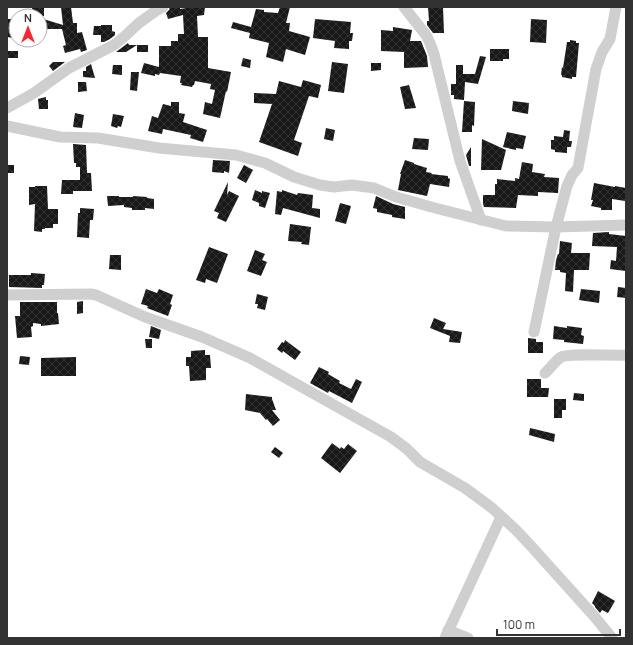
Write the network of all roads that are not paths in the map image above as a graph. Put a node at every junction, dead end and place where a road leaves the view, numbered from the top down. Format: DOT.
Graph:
graph roads {
  1 [pos="404,7"];
  2 [pos="616,7"];
  3 [pos="158,8"];
  4 [pos="7,108"];
  5 [pos="7,126"];
  6 [pos="481,220"];
  7 [pos="626,225"];
  8 [pos="556,227"];
  9 [pos="7,295"];
  10 [pos="534,332"];
  11 [pos="626,355"];
  12 [pos="545,373"];
  13 [pos="501,517"];
  14 [pos="446,634"];
  15 [pos="468,638"];
  16 [pos="612,638"];
  1 -- 6 [label="street"];
  2 -- 8 [label="street"];
  3 -- 4 [label="street"];
  5 -- 6 [label="street"];
  6 -- 8 [label="street"];
  7 -- 8 [label="street"];
  8 -- 10 [label="street"];
  9 -- 13 [label="street"];
  11 -- 12 [label="street"];
  13 -- 14 [label="street"];
  13 -- 16 [label="street"];
  14 -- 15 [label="street"];
}
